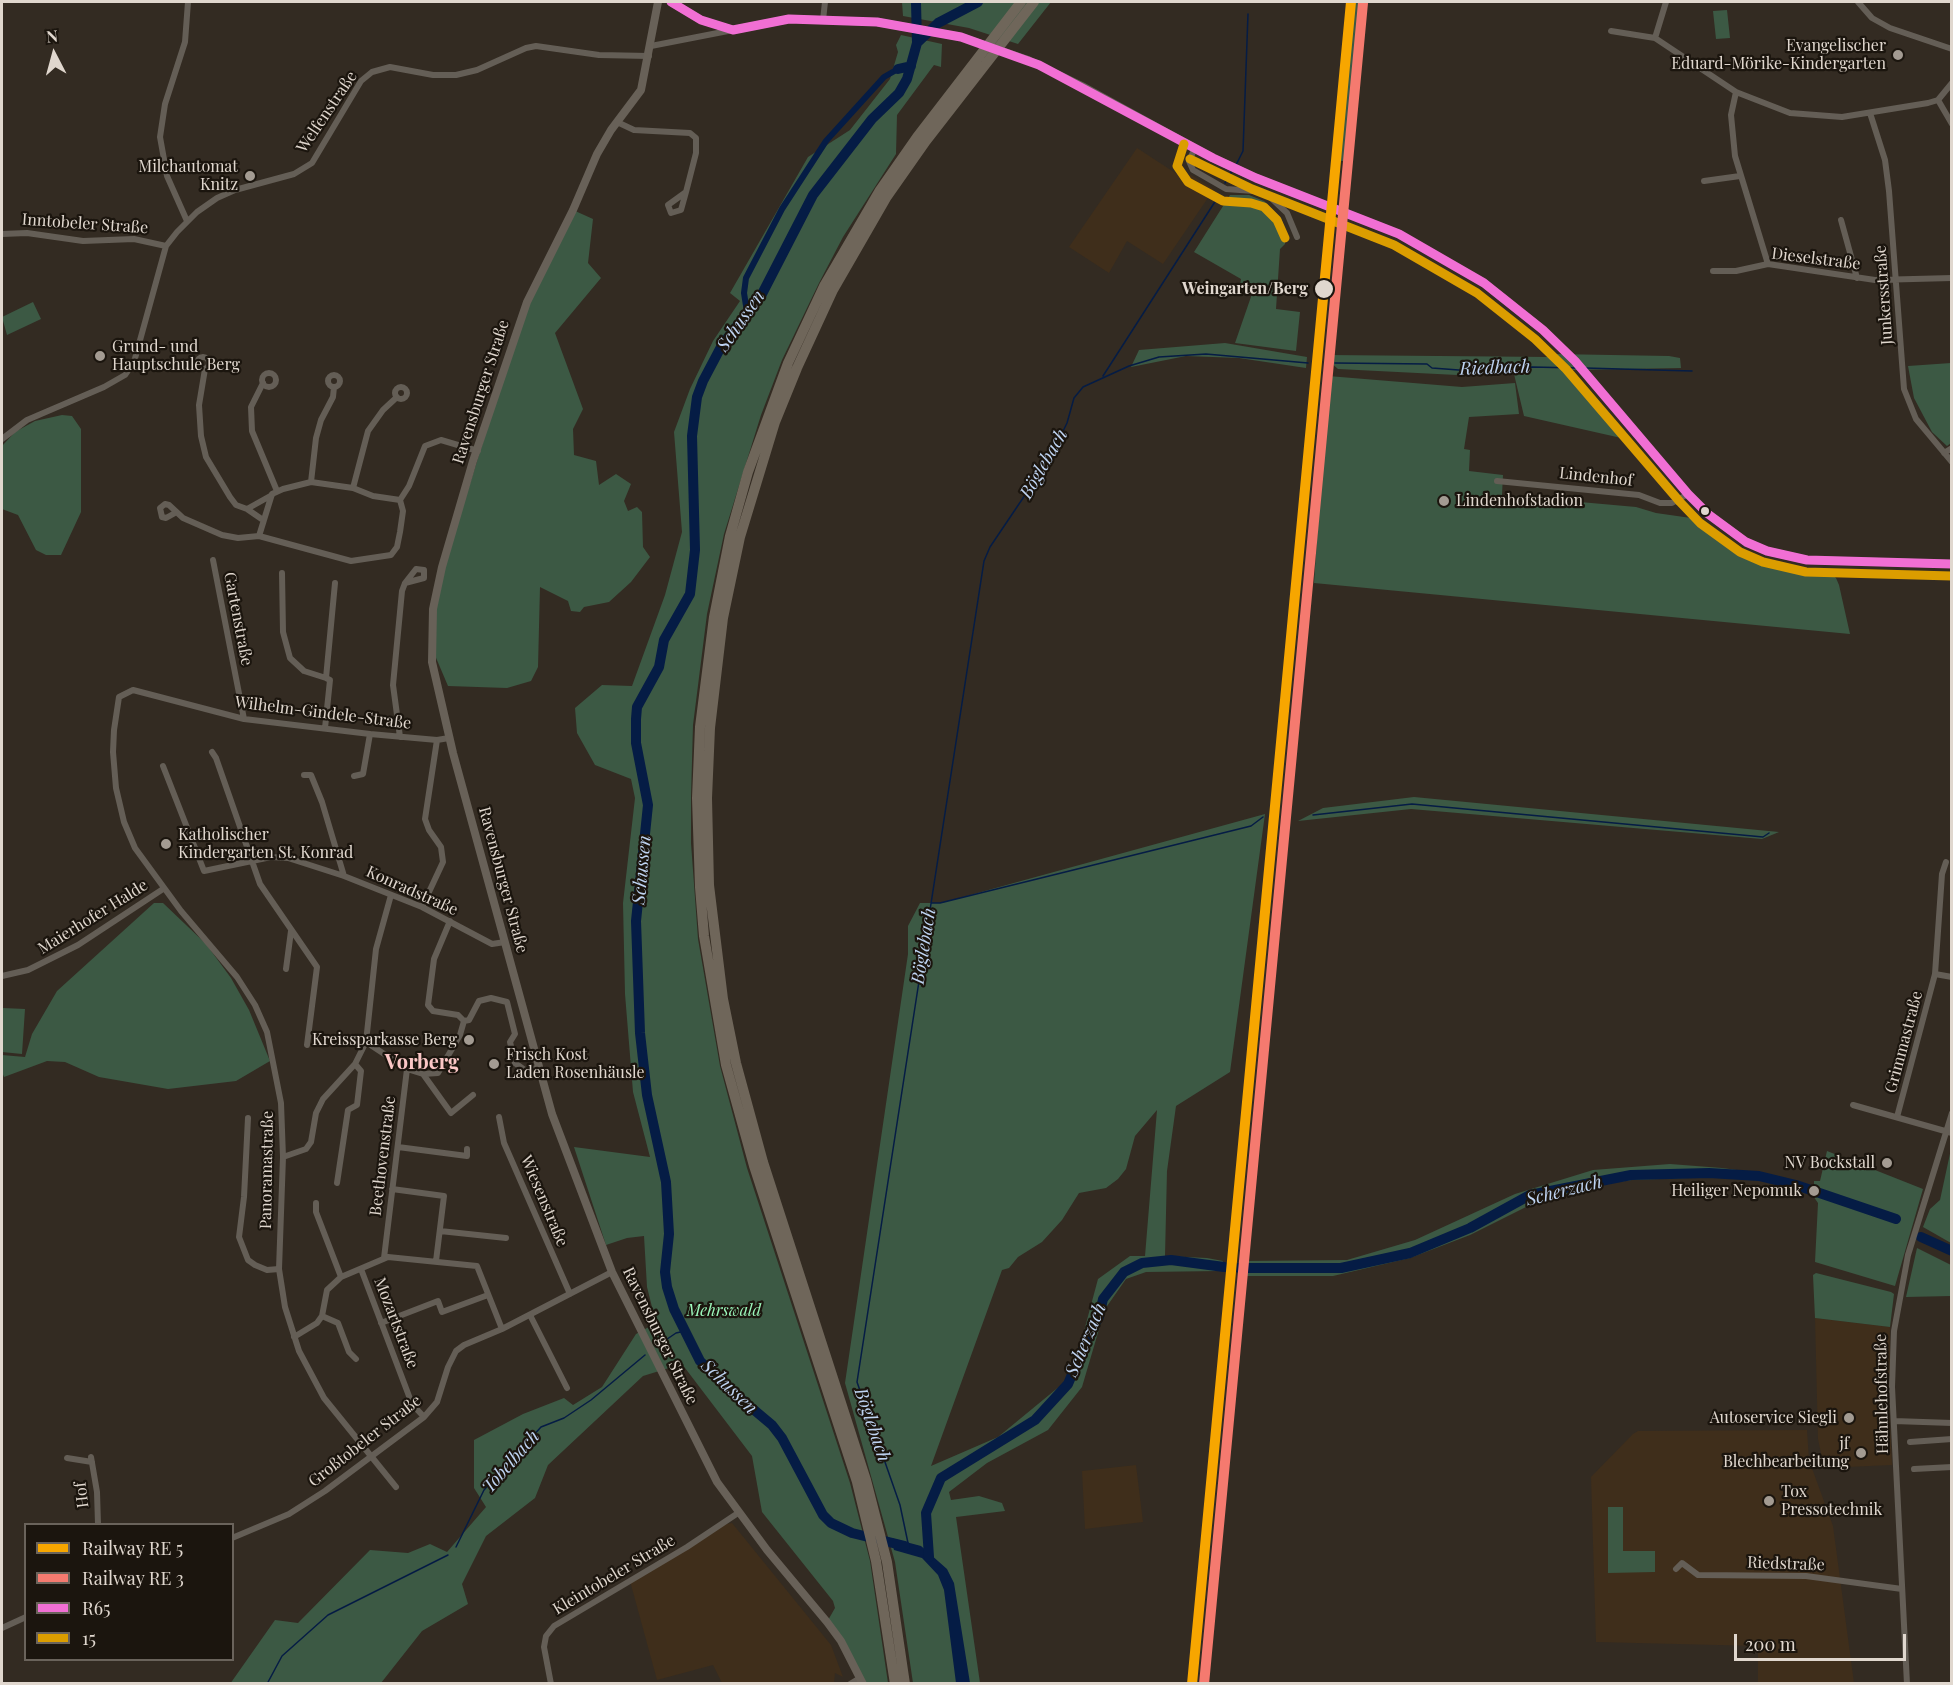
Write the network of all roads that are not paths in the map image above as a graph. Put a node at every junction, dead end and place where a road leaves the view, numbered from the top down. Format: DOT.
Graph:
graph roads {
  1 [pos="188,2"];
  2 [pos="658,2"];
  3 [pos="671,2"];
  4 [pos="825,2"];
  5 [pos="1021,2"];
  6 [pos="1034,2"];
  7 [pos="1666,2"];
  8 [pos="1858,2"];
  9 [pos="823,20"];
  10 [pos="733,30"];
  11 [pos="1611,31"];
  12 [pos="1655,38"];
  13 [pos="651,46"];
  14 [pos="1952,49"];
  15 [pos="649,56"];
  16 [pos="1952,83"];
  17 [pos="1736,92"];
  18 [pos="1938,100"];
  19 [pos="1870,113"];
  20 [pos="617,122"];
  21 [pos="1952,124"];
  22 [pos="1195,148"];
  23 [pos="1740,176"];
  24 [pos="1704,181"];
  25 [pos="686,192"];
  26 [pos="1841,220"];
  27 [pos="187,221"];
  28 [pos="2,234"];
  29 [pos="1297,237"];
  30 [pos="166,246"];
  31 [pos="1768,264"];
  32 [pos="1713,271"];
  33 [pos="1857,278"];
  34 [pos="1952,278"];
  35 [pos="1898,280"];
  36 [pos="205,369"];
  37 [pos="263,383"];
  38 [pos="334,387"];
  39 [pos="397,397"];
  40 [pos="2,439"];
  41 [pos="1952,448"];
  42 [pos="478,451"];
  43 [pos="1944,453"];
  44 [pos="1952,462"];
  45 [pos="1497,481"];
  46 [pos="311,482"];
  47 [pos="353,488"];
  48 [pos="275,493"];
  49 [pos="1688,494"];
  50 [pos="400,500"];
  51 [pos="247,509"];
  52 [pos="175,513"];
  53 [pos="263,520"];
  54 [pos="259,537"];
  55 [pos="213,560"];
  56 [pos="1952,564"];
  57 [pos="282,573"];
  58 [pos="335,583"];
  59 [pos="405,583"];
  60 [pos="326,678"];
  61 [pos="124,693"];
  62 [pos="244,719"];
  63 [pos="325,728"];
  64 [pos="370,734"];
  65 [pos="400,737"];
  66 [pos="449,738"];
  67 [pos="437,740"];
  68 [pos="212,752"];
  69 [pos="163,766"];
  70 [pos="304,775"];
  71 [pos="354,776"];
  72 [pos="252,860"];
  73 [pos="1946,862"];
  74 [pos="344,876"];
  75 [pos="163,888"];
  76 [pos="391,895"];
  77 [pos="422,907"];
  78 [pos="450,921"];
  79 [pos="291,930"];
  80 [pos="505,942"];
  81 [pos="286,969"];
  82 [pos="1935,974"];
  83 [pos="2,976"];
  84 [pos="1952,977"];
  85 [pos="464,1021"];
  86 [pos="366,1042"];
  87 [pos="307,1045"];
  88 [pos="355,1064"];
  89 [pos="539,1067"];
  90 [pos="407,1069"];
  91 [pos="423,1074"];
  92 [pos="474,1095"];
  93 [pos="1853,1106"];
  94 [pos="1952,1113"];
  95 [pos="499,1117"];
  96 [pos="1897,1117"];
  97 [pos="248,1118"];
  98 [pos="1948,1132"];
  99 [pos="398,1148"];
  100 [pos="467,1149"];
  101 [pos="283,1157"];
  102 [pos="337,1183"];
  103 [pos="392,1189"];
  104 [pos="316,1203"];
  105 [pos="440,1231"];
  106 [pos="506,1238"];
  107 [pos="384,1258"];
  108 [pos="436,1261"];
  109 [pos="279,1269"];
  110 [pos="361,1269"];
  111 [pos="612,1272"];
  112 [pos="342,1277"];
  113 [pos="570,1294"];
  114 [pos="488,1295"];
  115 [pos="530,1315"];
  116 [pos="322,1316"];
  117 [pos="381,1323"];
  118 [pos="502,1329"];
  119 [pos="294,1337"];
  120 [pos="356,1359"];
  121 [pos="567,1388"];
  122 [pos="424,1417"];
  123 [pos="1894,1421"];
  124 [pos="1952,1423"];
  125 [pos="1952,1439"];
  126 [pos="1910,1442"];
  127 [pos="67,1458"];
  128 [pos="370,1458"];
  129 [pos="1952,1467"];
  130 [pos="1914,1469"];
  131 [pos="396,1487"];
  132 [pos="738,1513"];
  133 [pos="870,1513"];
  134 [pos="98,1523"];
  135 [pos="234,1537"];
  136 [pos="881,1561"];
  137 [pos="1676,1569"];
  138 [pos="1902,1589"];
  139 [pos="24,1618"];
  140 [pos="2,1628"];
  141 [pos="861,1681"];
  142 [pos="551,1683"];
  143 [pos="850,1683"];
  144 [pos="895,1683"];
  145 [pos="905,1683"];
  146 [pos="1907,1683"];
  1 -- 27 [label="street"];
  2 -- 13 [label="main road, Ravensburger Straße"];
  3 -- 10 [label="street"];
  4 -- 9 [label="street"];
  5 -- 133 [label="highway"];
  6 -- 133 [label="highway"];
  7 -- 12 [label="street"];
  8 -- 14 [label="street"];
  9 -- 10 [label="street"];
  9 -- 22 [label="street, bridge"];
  10 -- 13 [label="street"];
  11 -- 12 [label="street"];
  12 -- 17 [label="street"];
  13 -- 15 [label="main road, Ravensburger Straße"];
  15 -- 20 [label="main road, Ravensburger Straße"];
  15 -- 27 [label="street, Welfenstraße"];
  16 -- 18 [label="street"];
  17 -- 19 [label="street"];
  17 -- 23 [label="street"];
  18 -- 19 [label="street"];
  18 -- 21 [label="street"];
  19 -- 35 [label="street, Junkersstraße"];
  20 -- 25 [label="street"];
  20 -- 42 [label="main road, Ravensburger Straße"];
  22 -- 29 [label="street"];
  22 -- 49 [label="street"];
  23 -- 24 [label="street"];
  23 -- 31 [label="street"];
  26 -- 33 [label="street"];
  27 -- 30 [label="street, Welfenstraße"];
  28 -- 30 [label="street, Inntobeler Straße"];
  30 -- 40 [label="street, Welfenstraße"];
  31 -- 32 [label="street, Dieselstraße"];
  31 -- 33 [label="street, Dieselstraße"];
  33 -- 35 [label="street, Dieselstraße"];
  34 -- 35 [label="street, Dieselstraße"];
  35 -- 43 [label="street, Junkersstraße"];
  36 -- 51 [label="street"];
  37 -- 48 [label="street"];
  38 -- 46 [label="street"];
  39 -- 47 [label="street"];
  41 -- 43 [label="street"];
  42 -- 50 [label="street"];
  42 -- 66 [label="main road, Ravensburger Straße"];
  43 -- 44 [label="street, Junkersstraße"];
  45 -- 49 [label="street, Lindenhof"];
  46 -- 47 [label="street"];
  46 -- 48 [label="street"];
  47 -- 50 [label="street"];
  48 -- 51 [label="street"];
  48 -- 53 [label="street"];
  49 -- 56 [label="street"];
  50 -- 54 [label="street"];
  51 -- 53 [label="street"];
  52 -- 54 [label="street"];
  53 -- 54 [label="street"];
  55 -- 62 [label="street, Gartenstraße"];
  57 -- 60 [label="street"];
  58 -- 60 [label="street"];
  59 -- 65 [label="street"];
  60 -- 63 [label="street"];
  61 -- 62 [label="street, Wilhelm-Gindele-Straße"];
  61 -- 75 [label="street, Panoramastraße"];
  62 -- 63 [label="street, Wilhelm-Gindele-Straße"];
  63 -- 64 [label="street, Wilhelm-Gindele-Straße"];
  64 -- 65 [label="street, Wilhelm-Gindele-Straße"];
  64 -- 71 [label="street"];
  65 -- 67 [label="street, Wilhelm-Gindele-Straße"];
  66 -- 67 [label="street, Wilhelm-Gindele-Straße"];
  66 -- 80 [label="main road, Ravensburger Straße"];
  67 -- 77 [label="street"];
  68 -- 72 [label="street"];
  69 -- 72 [label="street, Konradstraße"];
  70 -- 74 [label="street"];
  72 -- 74 [label="street, Konradstraße"];
  72 -- 79 [label="street"];
  73 -- 82 [label="street, Grimmastraße"];
  74 -- 76 [label="street, Konradstraße"];
  75 -- 83 [label="street, Maierhofer Halde"];
  75 -- 101 [label="street, Panoramastraße"];
  76 -- 77 [label="street, Konradstraße"];
  76 -- 86 [label="street"];
  77 -- 78 [label="street, Konradstraße"];
  78 -- 80 [label="street, Konradstraße"];
  78 -- 85 [label="street"];
  79 -- 81 [label="street"];
  79 -- 87 [label="street"];
  80 -- 89 [label="main road, Ravensburger Straße"];
  82 -- 84 [label="street, Grimmastraße"];
  82 -- 96 [label="street, Grimmastraße"];
  85 -- 89 [label="street"];
  85 -- 91 [label="street"];
  86 -- 88 [label="street"];
  86 -- 90 [label="street"];
  88 -- 101 [label="street"];
  88 -- 102 [label="street"];
  89 -- 111 [label="main road, Ravensburger Straße"];
  90 -- 91 [label="street"];
  90 -- 99 [label="street, Beethovenstraße"];
  91 -- 92 [label="street"];
  93 -- 96 [label="street"];
  94 -- 98 [label="street, Hähnlehofstraße"];
  95 -- 113 [label="street, Wiesenstraße"];
  96 -- 98 [label="street"];
  97 -- 109 [label="street"];
  98 -- 123 [label="street, Hähnlehofstraße"];
  99 -- 100 [label="street"];
  99 -- 103 [label="street, Beethovenstraße"];
  101 -- 109 [label="street, Panoramastraße"];
  103 -- 105 [label="street"];
  103 -- 107 [label="street, Beethovenstraße"];
  104 -- 112 [label="street"];
  105 -- 106 [label="street"];
  105 -- 108 [label="street"];
  107 -- 108 [label="street"];
  107 -- 110 [label="street"];
  108 -- 114 [label="street"];
  109 -- 119 [label="street, Panoramastraße"];
  110 -- 112 [label="street"];
  110 -- 117 [label="street, Mozartstraße"];
  111 -- 113 [label="street, Großtobeler Straße"];
  111 -- 132 [label="main road, Ravensburger Straße"];
  112 -- 116 [label="street"];
  113 -- 115 [label="street, Großtobeler Straße"];
  114 -- 117 [label="street"];
  114 -- 118 [label="street"];
  115 -- 118 [label="street, Großtobeler Straße"];
  115 -- 121 [label="street"];
  116 -- 119 [label="street"];
  116 -- 120 [label="street"];
  117 -- 122 [label="street, Mozartstraße"];
  118 -- 122 [label="street, Großtobeler Straße"];
  119 -- 128 [label="street, Panoramastraße"];
  122 -- 128 [label="street, Großtobeler Straße"];
  123 -- 124 [label="street"];
  123 -- 138 [label="street, Hähnlehofstraße"];
  125 -- 126 [label="street"];
  127 -- 134 [label="street, Hof"];
  128 -- 131 [label="street, Panoramastraße"];
  128 -- 135 [label="street, Großtobeler Straße"];
  129 -- 130 [label="street"];
  132 -- 141 [label="main road, Ravensburger Straße"];
  132 -- 142 [label="street, Kleintobeler Straße"];
  133 -- 136 [label="highway"];
  136 -- 144 [label="highway"];
  136 -- 145 [label="highway"];
  137 -- 138 [label="street, Riedstraße"];
  138 -- 146 [label="street, Hähnlehofstraße"];
  139 -- 140 [label="street"];
  141 -- 143 [label="street"];
}
